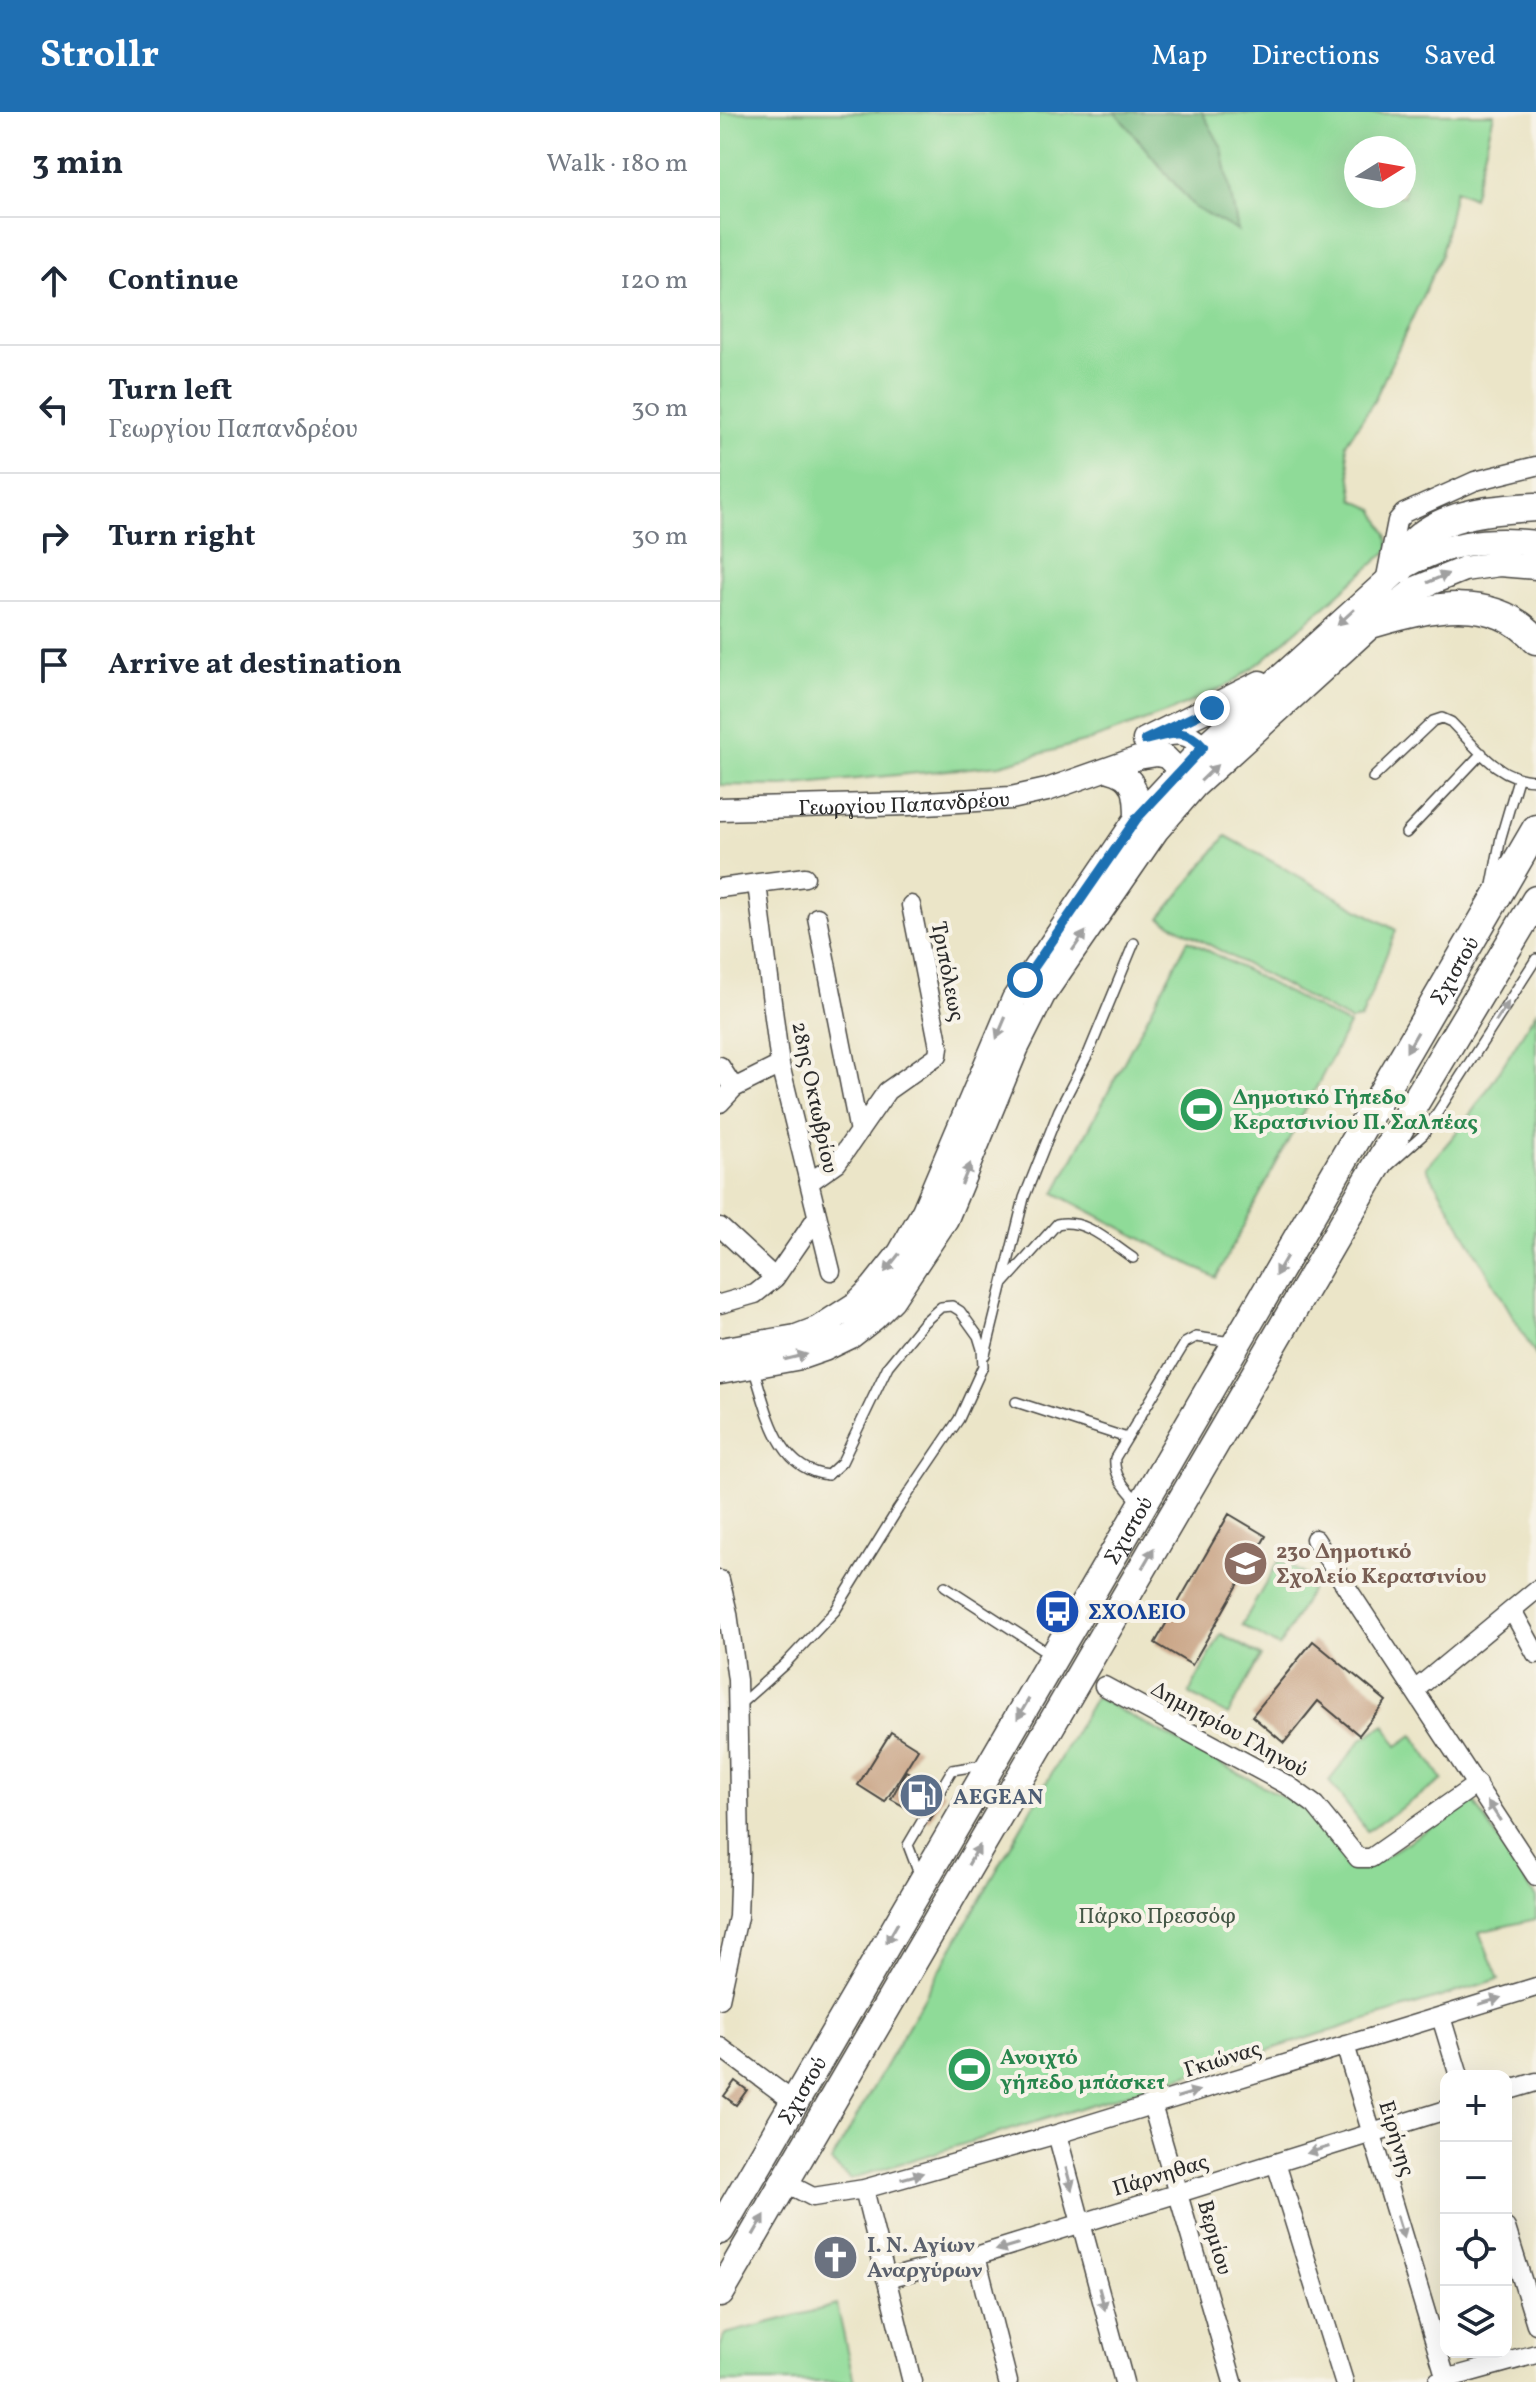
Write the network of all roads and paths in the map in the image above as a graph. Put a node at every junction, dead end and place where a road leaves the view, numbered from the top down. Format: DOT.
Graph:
graph roads {
  1 [pos="1536,466"];
  2 [pos="1536,507"];
  3 [pos="1536,543"];
  4 [pos="1536,567"];
  5 [pos="1393,575"];
  6 [pos="1374,623"];
  7 [pos="1536,640"];
  8 [pos="1294,666"];
  9 [pos="1145,740"];
  10 [pos="1203,747"];
  11 [pos="1482,753"];
  12 [pos="1110,770"];
  13 [pos="1179,770"];
  14 [pos="1085,776"];
  15 [pos="1373,778"];
  16 [pos="1518,779"];
  17 [pos="1536,780"];
  18 [pos="720,809"];
  19 [pos="1137,818"];
  20 [pos="1536,829"];
  21 [pos="1406,833"];
  22 [pos="805,877"];
  23 [pos="757,884"];
  24 [pos="720,888"];
  25 [pos="1536,900"];
  26 [pos="911,905"];
  27 [pos="1486,916"];
  28 [pos="817,917"];
  29 [pos="1536,927"];
  30 [pos="1134,943"];
  31 [pos="1508,947"];
  32 [pos="1536,959"];
  33 [pos="780,1065"];
  34 [pos="720,1066"];
  35 [pos="734,1088"];
  36 [pos="720,1103"];
  37 [pos="859,1132"];
  38 [pos="1368,1181"];
  39 [pos="810,1182"];
  40 [pos="817,1217"];
  41 [pos="720,1227"];
  42 [pos="1133,1258"];
  43 [pos="831,1271"];
  44 [pos="775,1278"];
  45 [pos="1004,1283"];
  46 [pos="720,1304"];
  47 [pos="1236,1343"];
  48 [pos="720,1350"];
  49 [pos="752,1366"];
  50 [pos="983,1366"];
  51 [pos="720,1372"];
  52 [pos="1016,1402"];
  53 [pos="1127,1438"];
  54 [pos="1141,1506"];
  55 [pos="1315,1539"];
  56 [pos="720,1580"];
  57 [pos="945,1586"];
  58 [pos="1536,1590"];
  59 [pos="1513,1612"];
  60 [pos="1536,1654"];
  61 [pos="1053,1656"];
  62 [pos="1104,1686"];
  63 [pos="1415,1690"];
  64 [pos="738,1706"];
  65 [pos="1477,1784"];
  66 [pos="1536,1876"];
  67 [pos="1536,1987"];
  68 [pos="720,1999"];
  69 [pos="1441,2017"];
  70 [pos="1345,2045"];
  71 [pos="720,2047"];
  72 [pos="1457,2070"];
  73 [pos="1536,2082"];
  74 [pos="1512,2089"];
  75 [pos="794,2102"];
  76 [pos="1152,2105"];
  77 [pos="1440,2112"];
  78 [pos="1372,2133"];
  79 [pos="1057,2134"];
  80 [pos="1276,2163"];
  81 [pos="784,2182"];
  82 [pos="864,2189"];
  83 [pos="1178,2194"];
  84 [pos="1081,2224"];
  85 [pos="720,2230"];
  86 [pos="1512,2247"];
  87 [pos="976,2256"];
  88 [pos="886,2279"];
  89 [pos="720,2293"];
  90 [pos="1536,2324"];
  91 [pos="1536,2354"];
  92 [pos="1443,2381"];
  93 [pos="912,2382"];
  94 [pos="1008,2382"];
  95 [pos="1124,2382"];
  96 [pos="1233,2382"];
  97 [pos="1344,2382"];
  1 -- 5 [label="street"];
  2 -- 5 [label="main road"];
  3 -- 5 [label="main road"];
  6 -- 4 [label="main road, one-way"];
  5 -- 8 [label="main road, one-way"];
  6 -- 7 [label="main road"];
  49 -- 6 [label="main road, one-way"];
  8 -- 9 [label="main road"];
  8 -- 10 [label="main road"];
  9 -- 10 [label="street, Γεωργίου Παπανδρέου"];
  9 -- 14 [label="street, Γεωργίου Παπανδρέου"];
  10 -- 13 [label="main road"];
  11 -- 15 [label="lane"];
  11 -- 16 [label="lane"];
  11 -- 21 [label="lane"];
  12 -- 13 [label="street, Γεωργίου Παπανδρέου"];
  12 -- 14 [label="street, Γεωργίου Παπανδρέου"];
  12 -- 19 [label="main road"];
  13 -- 19 [label="main road"];
  14 -- 18 [label="street, Γεωργίου Παπανδρέου"];
  16 -- 17 [label="lane"];
  16 -- 27 [label="lane"];
  19 -- 48 [label="main road, one-way"];
  20 -- 27 [label="main road, Σχιστού"];
  22 -- 23 [label="street"];
  23 -- 24 [label="street"];
  23 -- 33 [label="street, 28ης Οκτωβρίου"];
  25 -- 31 [label="main road, Σχιστού"];
  26 -- 37 [label="street, Τριπόλεως"];
  27 -- 47 [label="main road, Σχιστού, one-way"];
  28 -- 37 [label="street"];
  29 -- 31 [label="main road"];
  30 -- 45 [label="lane"];
  31 -- 38 [label="main road, Σχιστού"];
  38 -- 32 [label="lane, one-way"];
  33 -- 35 [label="street"];
  33 -- 39 [label="street, 28ης Οκτωβρίου"];
  34 -- 35 [label="street"];
  35 -- 36 [label="street"];
  37 -- 39 [label="street, Τριπόλεως"];
  81 -- 38 [label="main road, Σχιστού, one-way"];
  39 -- 40 [label="street, 28ης Οκτωβρίου"];
  40 -- 43 [label="street, 28ης Οκτωβρίου"];
  40 -- 44 [label="street"];
  41 -- 44 [label="street"];
  42 -- 45 [label="lane"];
  44 -- 46 [label="street"];
  45 -- 50 [label="lane"];
  47 -- 53 [label="lane"];
  47 -- 54 [label="main road, Σχιστού"];
  49 -- 50 [label="lane"];
  49 -- 51 [label="main road"];
  50 -- 64 [label="lane"];
  52 -- 53 [label="lane"];
  53 -- 54 [label="lane"];
  54 -- 61 [label="main road, Σχιστού"];
  55 -- 63 [label="street"];
  56 -- 64 [label="street"];
  57 -- 61 [label="lane"];
  58 -- 59 [label="street"];
  59 -- 60 [label="street"];
  59 -- 63 [label="street"];
  61 -- 75 [label="main road, Σχιστού, one-way"];
  62 -- 65 [label="street, Δημητρίου Γληνού"];
  63 -- 65 [label="street"];
  64 -- 68 [label="street"];
  66 -- 65 [label="street, one-way"];
  69 -- 67 [label="street, Γκιώνας, one-way"];
  69 -- 70 [label="street, Γκιώνας"];
  69 -- 72 [label="street"];
  76 -- 70 [label="street, Γκιώνας, one-way"];
  70 -- 78 [label="street, Ειρήνης"];
  71 -- 75 [label="street"];
  73 -- 74 [label="street"];
  75 -- 85 [label="main road, Σχιστού"];
  76 -- 79 [label="street, Γκιώνας"];
  76 -- 83 [label="street, Βερμίου"];
  77 -- 78 [label="street, Πάρνηθας"];
  78 -- 80 [label="street, Πάρνηθας, one-way"];
  78 -- 92 [label="street, Ειρήνης, one-way"];
  82 -- 79 [label="street, Γκιώνας, one-way"];
  79 -- 84 [label="street, one-way"];
  80 -- 83 [label="street, Πάρνηθας"];
  80 -- 97 [label="street"];
  81 -- 82 [label="street, Γκιώνας"];
  89 -- 81 [label="main road, Σχιστού, one-way"];
  82 -- 88 [label="street"];
  83 -- 84 [label="street, Πάρνηθας"];
  83 -- 96 [label="street, Βερμίου"];
  84 -- 87 [label="street, Πάρνηθας, one-way"];
  84 -- 95 [label="street, one-way"];
  86 -- 90 [label="street"];
  87 -- 88 [label="street, Πάρνηθας"];
  87 -- 94 [label="street"];
  88 -- 93 [label="street"];
  91 -- 92 [label="street"];
}
